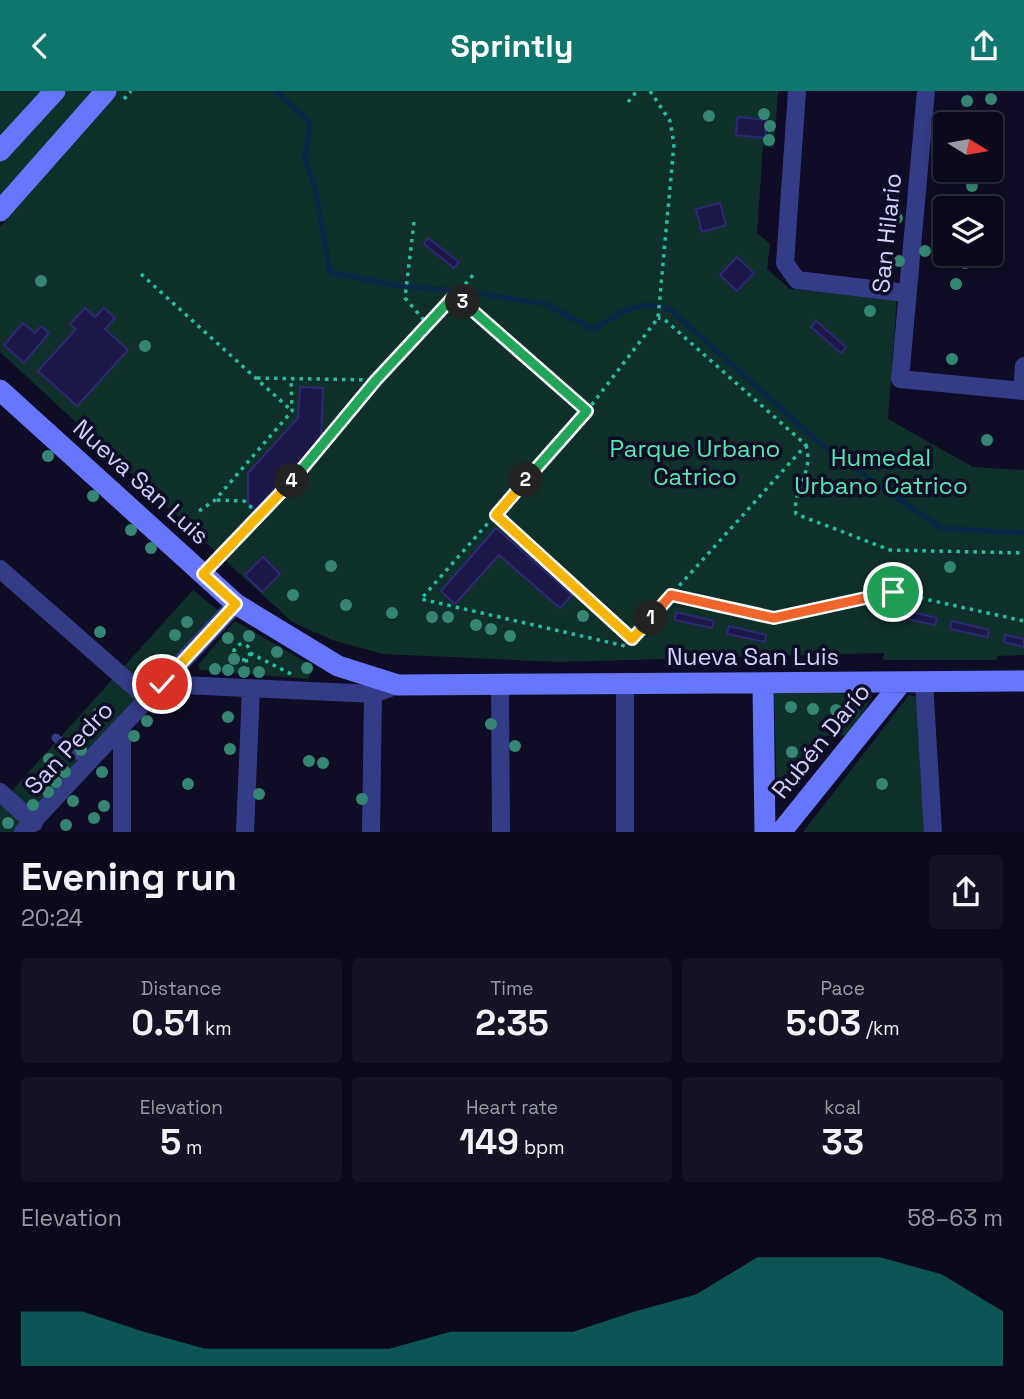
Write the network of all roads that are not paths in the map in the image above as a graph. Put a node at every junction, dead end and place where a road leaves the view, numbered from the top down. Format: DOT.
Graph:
graph roads {
  1 [pos="55,91"];
  2 [pos="797,91"];
  3 [pos="926,91"];
  4 [pos="99,94"];
  5 [pos="0,151"];
  6 [pos="0,211"];
  7 [pos="906,293"];
  8 [pos="1024,366"];
  9 [pos="0,390"];
  10 [pos="1023,391"];
  11 [pos="0,569"];
  12 [pos="236,604"];
  13 [pos="1024,681"];
  14 [pos="925,682"];
  15 [pos="625,683"];
  16 [pos="901,683"];
  17 [pos="162,684"];
  18 [pos="500,684"];
  19 [pos="398,685"];
  20 [pos="763,685"];
  21 [pos="251,689"];
  22 [pos="373,694"];
  23 [pos="148,699"];
  24 [pos="122,728"];
  25 [pos="56,738"];
  26 [pos="89,764"];
  27 [pos="0,792"];
  28 [pos="28,827"];
  29 [pos="122,832"];
  30 [pos="245,832"];
  31 [pos="371,832"];
  32 [pos="500,832"];
  33 [pos="625,832"];
  34 [pos="765,832"];
  35 [pos="781,832"];
  36 [pos="933,832"];
  1 -- 5 [label="street"];
  2 -- 7 [label="street"];
  3 -- 7 [label="street, San Hilario"];
  4 -- 6 [label="street"];
  7 -- 10 [label="street, San Hilario"];
  8 -- 10 [label="street"];
  9 -- 12 [label="street, Nueva San Luis"];
  11 -- 23 [label="street"];
  12 -- 17 [label="street, San Pedro"];
  12 -- 19 [label="street, Nueva San Luis"];
  13 -- 14 [label="street, Nueva San Luis"];
  14 -- 16 [label="street, Nueva San Luis"];
  14 -- 36 [label="street"];
  15 -- 18 [label="street, Nueva San Luis"];
  15 -- 20 [label="street, Nueva San Luis"];
  15 -- 33 [label="street"];
  16 -- 20 [label="street, Nueva San Luis"];
  16 -- 35 [label="street, Rubén Darío"];
  17 -- 21 [label="street, Nueva San Luis"];
  17 -- 23 [label="street, San Pedro"];
  18 -- 19 [label="street, Nueva San Luis"];
  18 -- 32 [label="street"];
  19 -- 22 [label="street, Nueva San Luis"];
  20 -- 34 [label="street, Rubén Darío"];
  21 -- 22 [label="street, Nueva San Luis"];
  21 -- 30 [label="street"];
  22 -- 31 [label="street"];
  23 -- 24 [label="street, San Pedro"];
  24 -- 26 [label="street, San Pedro"];
  24 -- 29 [label="street"];
  25 -- 26 [label="lane"];
  26 -- 28 [label="street, San Pedro"];
  27 -- 28 [label="street"];
}
